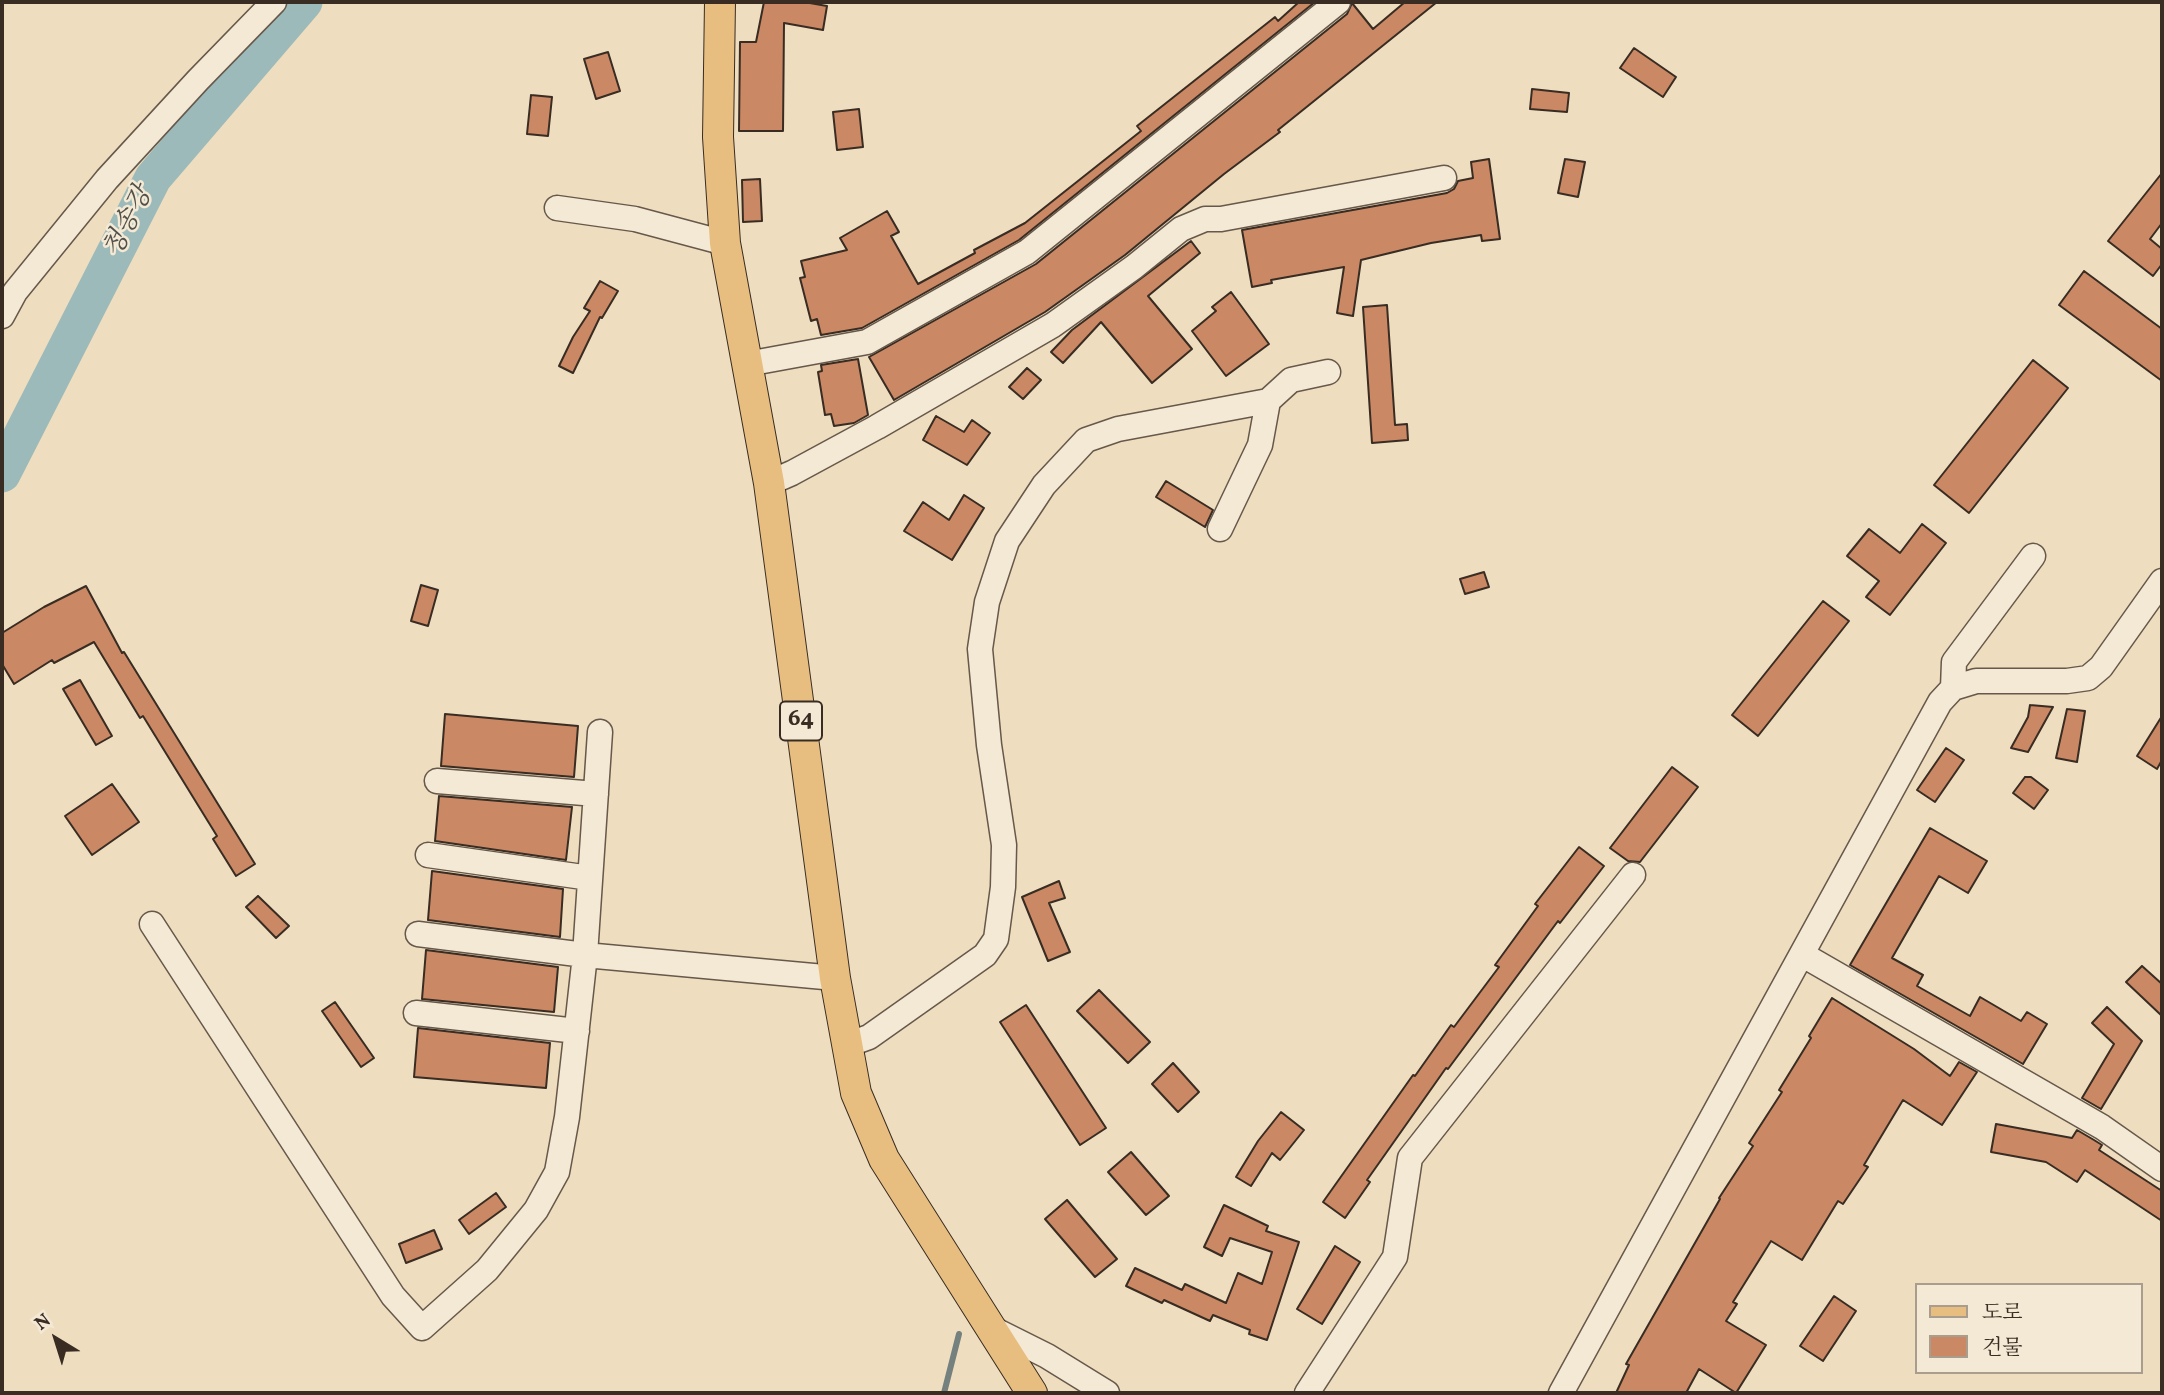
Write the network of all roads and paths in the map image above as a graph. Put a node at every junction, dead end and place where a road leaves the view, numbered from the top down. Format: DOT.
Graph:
graph roads {
  1 [pos="274,2"];
  2 [pos="720,2"];
  3 [pos="1338,2"];
  4 [pos="1444,178"];
  5 [pos="557,208"];
  6 [pos="725,243"];
  7 [pos="2,316"];
  8 [pos="747,364"];
  9 [pos="1328,372"];
  10 [pos="1268,401"];
  11 [pos="769,483"];
  12 [pos="1220,529"];
  13 [pos="2033,556"];
  14 [pos="2162,581"];
  15 [pos="1953,688"];
  16 [pos="600,732"];
  17 [pos="437,781"];
  18 [pos="596,794"];
  19 [pos="428,855"];
  20 [pos="1633,875"];
  21 [pos="590,878"];
  22 [pos="152,924"];
  23 [pos="418,934"];
  24 [pos="585,955"];
  25 [pos="1803,955"];
  26 [pos="835,978"];
  27 [pos="416,1013"];
  28 [pos="577,1031"];
  29 [pos="847,1045"];
  30 [pos="2162,1169"];
  31 [pos="993,1329"];
  32 [pos="1032,1393"];
  33 [pos="1107,1393"];
  34 [pos="1307,1393"];
  35 [pos="1561,1393"];
  1 -- 7 [label="street"];
  2 -- 6 [label="main road, 64"];
  3 -- 8 [label="street"];
  4 -- 11 [label="street"];
  5 -- 6 [label="street"];
  6 -- 8 [label="main road, 64"];
  8 -- 11 [label="main road, 64"];
  9 -- 10 [label="street"];
  10 -- 12 [label="street"];
  10 -- 29 [label="street"];
  11 -- 26 [label="main road, 64"];
  13 -- 15 [label="street"];
  14 -- 15 [label="street"];
  15 -- 25 [label="street"];
  16 -- 18 [label="street"];
  17 -- 18 [label="street"];
  18 -- 21 [label="street"];
  19 -- 21 [label="street"];
  20 -- 34 [label="street"];
  21 -- 24 [label="street"];
  22 -- 28 [label="street"];
  23 -- 24 [label="street"];
  24 -- 26 [label="street"];
  24 -- 28 [label="street"];
  25 -- 30 [label="street"];
  25 -- 35 [label="street"];
  26 -- 29 [label="main road, 64"];
  27 -- 28 [label="street"];
  29 -- 31 [label="main road, 64"];
  31 -- 32 [label="main road, 64"];
  31 -- 33 [label="street"];
}
